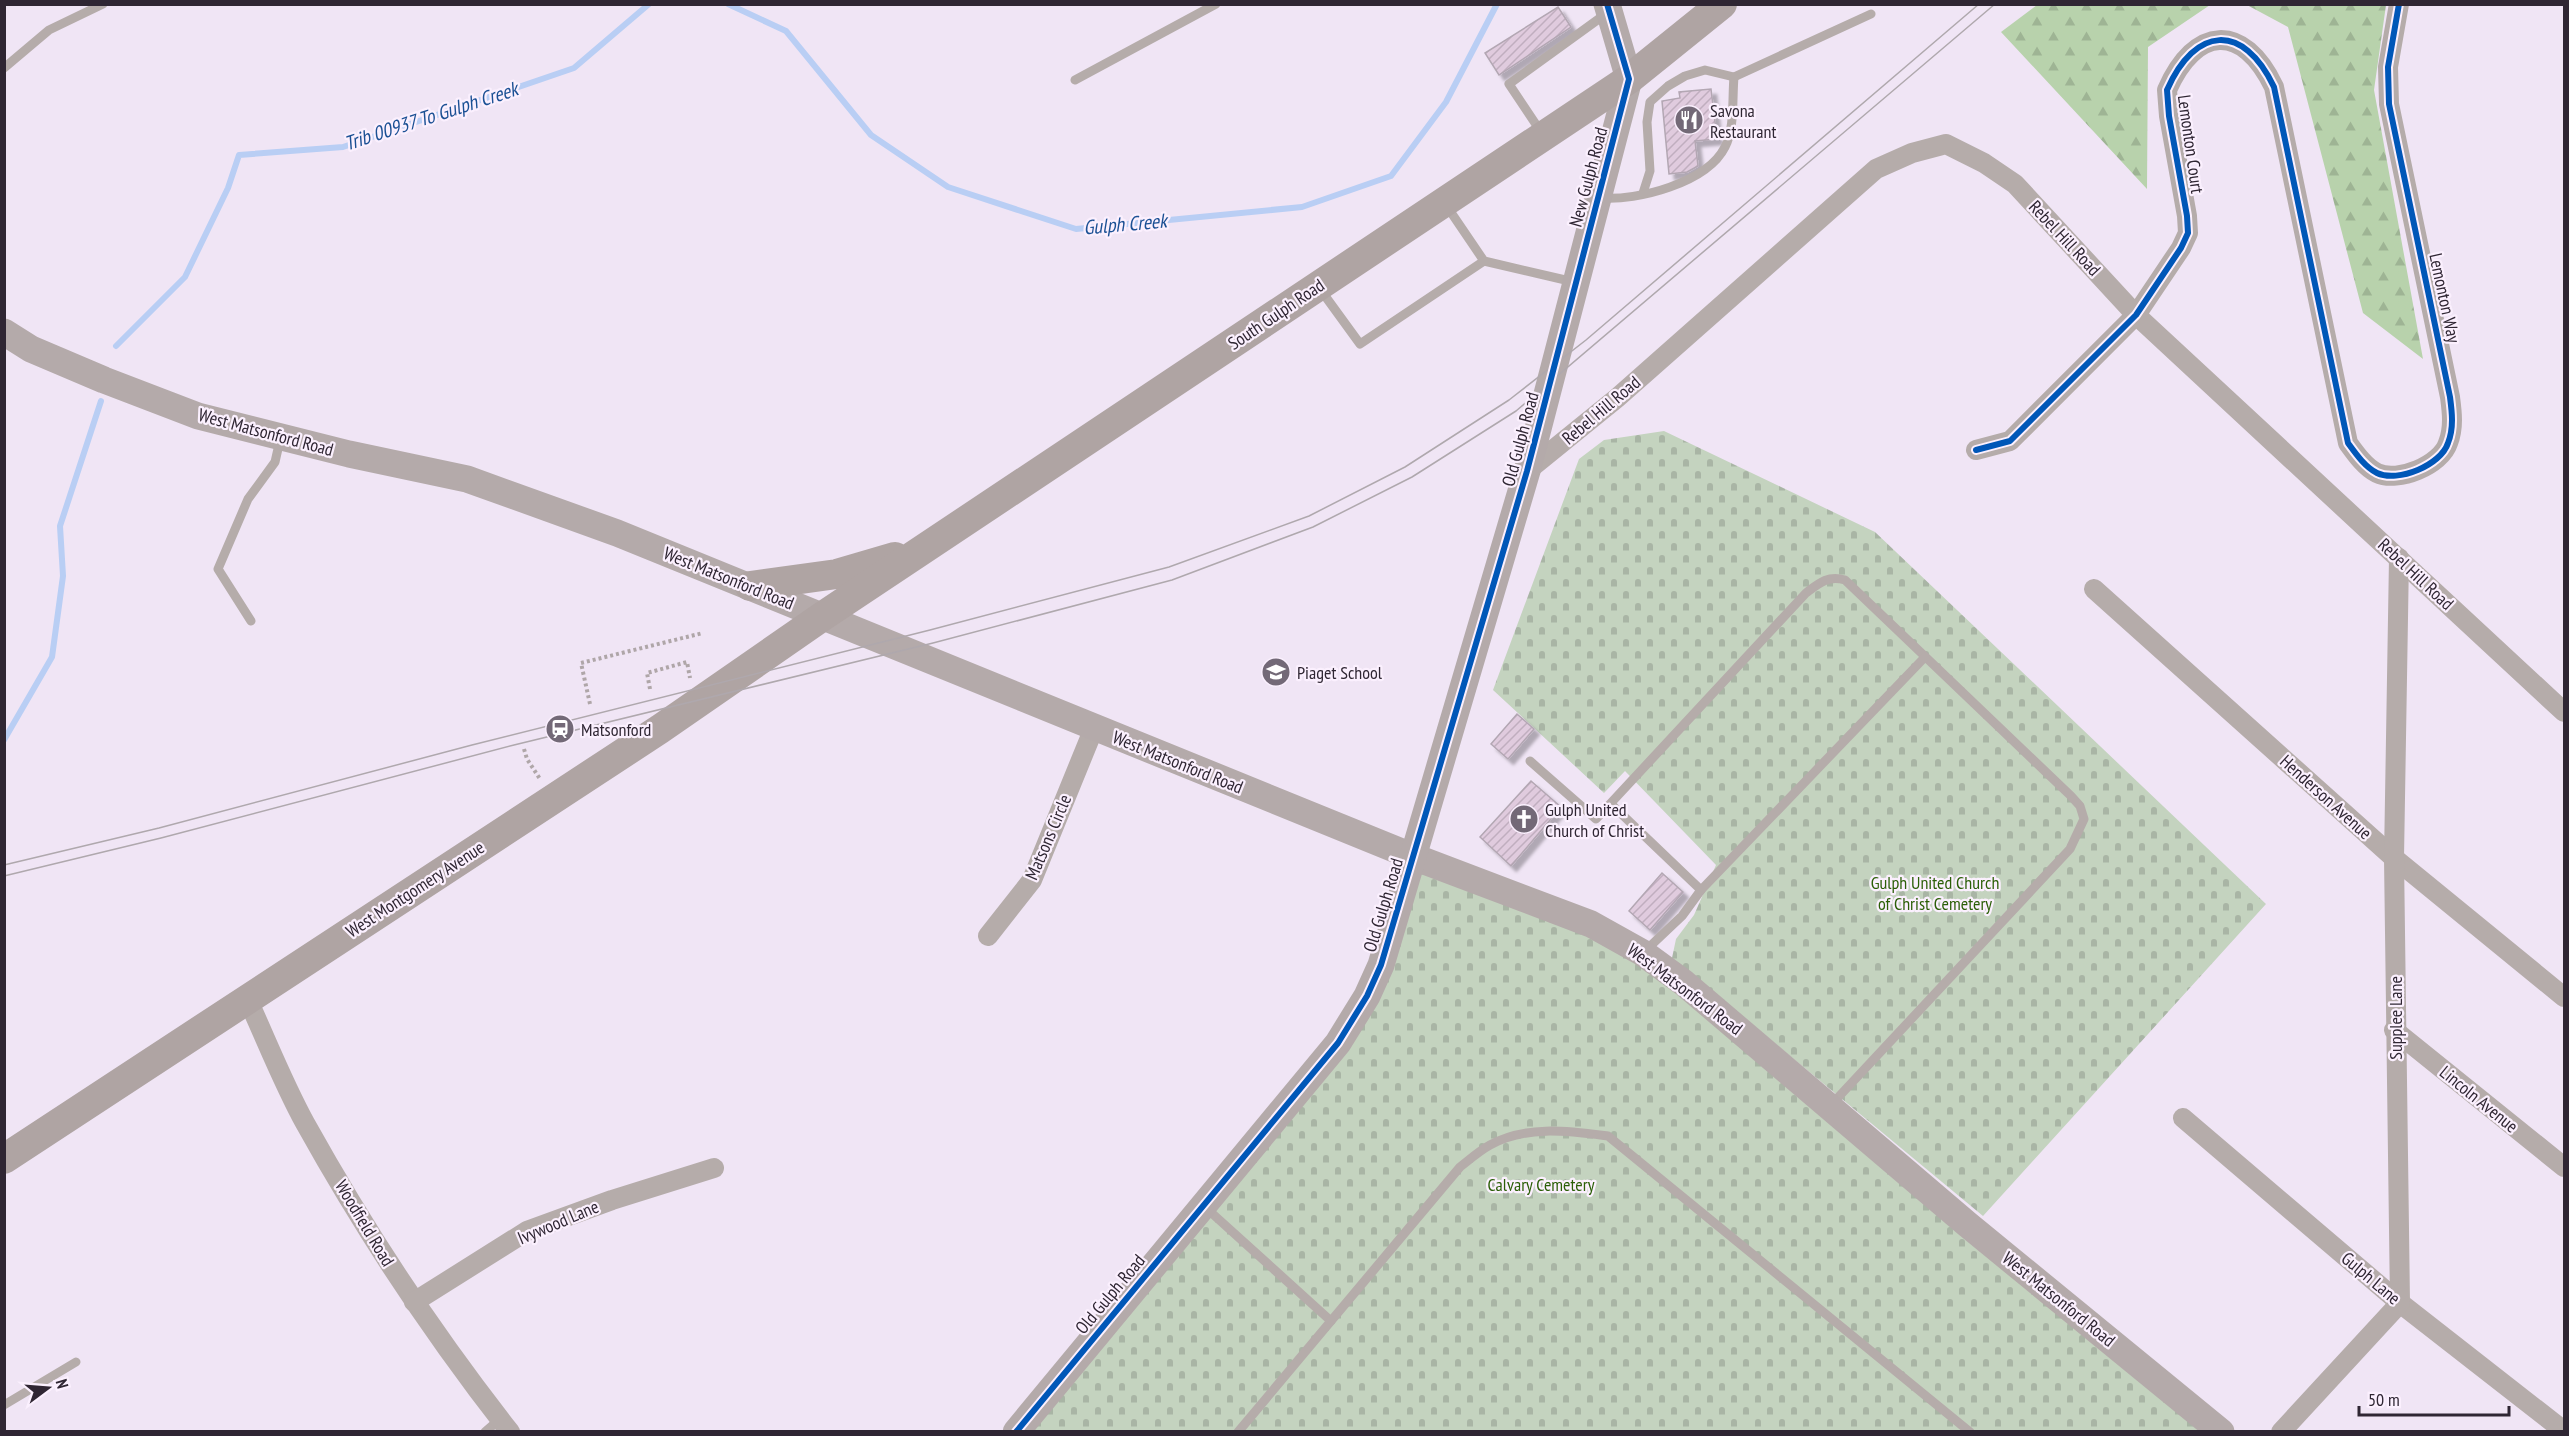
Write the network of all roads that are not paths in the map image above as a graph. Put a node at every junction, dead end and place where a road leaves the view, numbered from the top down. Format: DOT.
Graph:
graph roads {
  1 [pos="103,4"];
  2 [pos="1216,4"];
  3 [pos="1722,4"];
  4 [pos="2399,4"];
  5 [pos="1608,8"];
  6 [pos="1871,14"];
  7 [pos="4,68"];
  8 [pos="1734,77"];
  9 [pos="1629,79"];
  10 [pos="1075,80"];
  11 [pos="1544,136"];
  12 [pos="1643,193"];
  13 [pos="1599,197"];
  14 [pos="1444,203"];
  15 [pos="1484,261"];
  16 [pos="1576,283"];
  17 [pos="1318,286"];
  18 [pos="2136,315"];
  19 [pos="4,332"];
  20 [pos="2341,412"];
  21 [pos="280,437"];
  22 [pos="1976,450"];
  23 [pos="1527,471"];
  24 [pos="924,549"];
  25 [pos="2399,558"];
  26 [pos="750,586"];
  27 [pos="2094,589"];
  28 [pos="823,616"];
  29 [pos="251,621"];
  30 [pos="1925,657"];
  31 [pos="2565,712"];
  32 [pos="1094,728"];
  33 [pos="1530,760"];
  34 [pos="1611,804"];
  35 [pos="1414,857"];
  36 [pos="2394,858"];
  37 [pos="1701,890"];
  38 [pos="988,936"];
  39 [pos="1643,953"];
  40 [pos="2565,997"];
  41 [pos="247,998"];
  42 [pos="2394,1030"];
  43 [pos="1830,1106"];
  44 [pos="2183,1118"];
  45 [pos="4,1159"];
  46 [pos="2565,1167"];
  47 [pos="714,1168"];
  48 [pos="1204,1205"];
  49 [pos="414,1302"];
  50 [pos="2400,1303"];
  51 [pos="1331,1321"];
  52 [pos="76,1362"];
  53 [pos="4,1405"];
  54 [pos="498,1427"];
  55 [pos="1016,1431"];
  56 [pos="1238,1431"];
  57 [pos="1970,1431"];
  58 [pos="2221,1431"];
  59 [pos="2281,1431"];
  60 [pos="2565,1431"];
  1 -- 7 [label="lane"];
  2 -- 10 [label="lane"];
  3 -- 9 [label="main road, South Gulph Road"];
  4 -- 20 [label="street, Lemonton Way"];
  5 -- 9 [label="main road"];
  5 -- 11 [label="lane"];
  6 -- 8 [label="lane"];
  8 -- 12 [label="lane"];
  8 -- 12 [label="lane"];
  9 -- 11 [label="main road, South Gulph Road"];
  9 -- 13 [label="main road, New Gulph Road"];
  11 -- 14 [label="main road, South Gulph Road"];
  12 -- 13 [label="lane"];
  13 -- 16 [label="main road, New Gulph Road"];
  14 -- 15 [label="lane"];
  14 -- 17 [label="main road, South Gulph Road"];
  15 -- 16 [label="lane"];
  15 -- 17 [label="lane"];
  16 -- 23 [label="main road, Old Gulph Road"];
  17 -- 24 [label="main road, South Gulph Road"];
  18 -- 20 [label="street, Lemonton Court"];
  18 -- 22 [label="street, Lemonton Court"];
  18 -- 23 [label="street, Rebel Hill Road"];
  18 -- 25 [label="street, Rebel Hill Road"];
  19 -- 21 [label="main road, West Matsonford Road"];
  21 -- 26 [label="main road, West Matsonford Road"];
  21 -- 29 [label="lane"];
  23 -- 35 [label="main road, Old Gulph Road"];
  24 -- 26 [label="main road"];
  24 -- 28 [label="main road, South Gulph Road"];
  25 -- 31 [label="street, Rebel Hill Road"];
  25 -- 36 [label="street, Supplee Lane"];
  26 -- 28 [label="main road, West Matsonford Road"];
  27 -- 36 [label="street, Henderson Avenue"];
  28 -- 32 [label="main road, West Matsonford Road"];
  28 -- 41 [label="main road, West Montgomery Avenue"];
  30 -- 34 [label="lane"];
  30 -- 37 [label="lane"];
  30 -- 43 [label="lane"];
  32 -- 35 [label="main road, West Matsonford Road"];
  32 -- 38 [label="street, Matsons Circle"];
  33 -- 34 [label="lane"];
  34 -- 37 [label="lane"];
  35 -- 39 [label="main road, West Matsonford Road"];
  35 -- 48 [label="main road, Old Gulph Road"];
  36 -- 40 [label="street, Henderson Avenue"];
  36 -- 42 [label="street, Supplee Lane"];
  37 -- 39 [label="lane"];
  39 -- 43 [label="main road, West Matsonford Road"];
  41 -- 45 [label="main road, West Montgomery Avenue"];
  41 -- 49 [label="street, Woodfield Road"];
  42 -- 46 [label="street, Lincoln Avenue"];
  42 -- 50 [label="street, Supplee Lane"];
  43 -- 58 [label="main road, West Matsonford Road"];
  44 -- 50 [label="street, Gulph Lane"];
  47 -- 49 [label="street, Ivywood Lane"];
  48 -- 51 [label="lane"];
  48 -- 55 [label="main road, Old Gulph Road"];
  49 -- 54 [label="street, Woodfield Road"];
  50 -- 59 [label="street"];
  50 -- 60 [label="street, Gulph Lane"];
  51 -- 56 [label="lane"];
  51 -- 57 [label="lane"];
  52 -- 53 [label="lane"];
}
